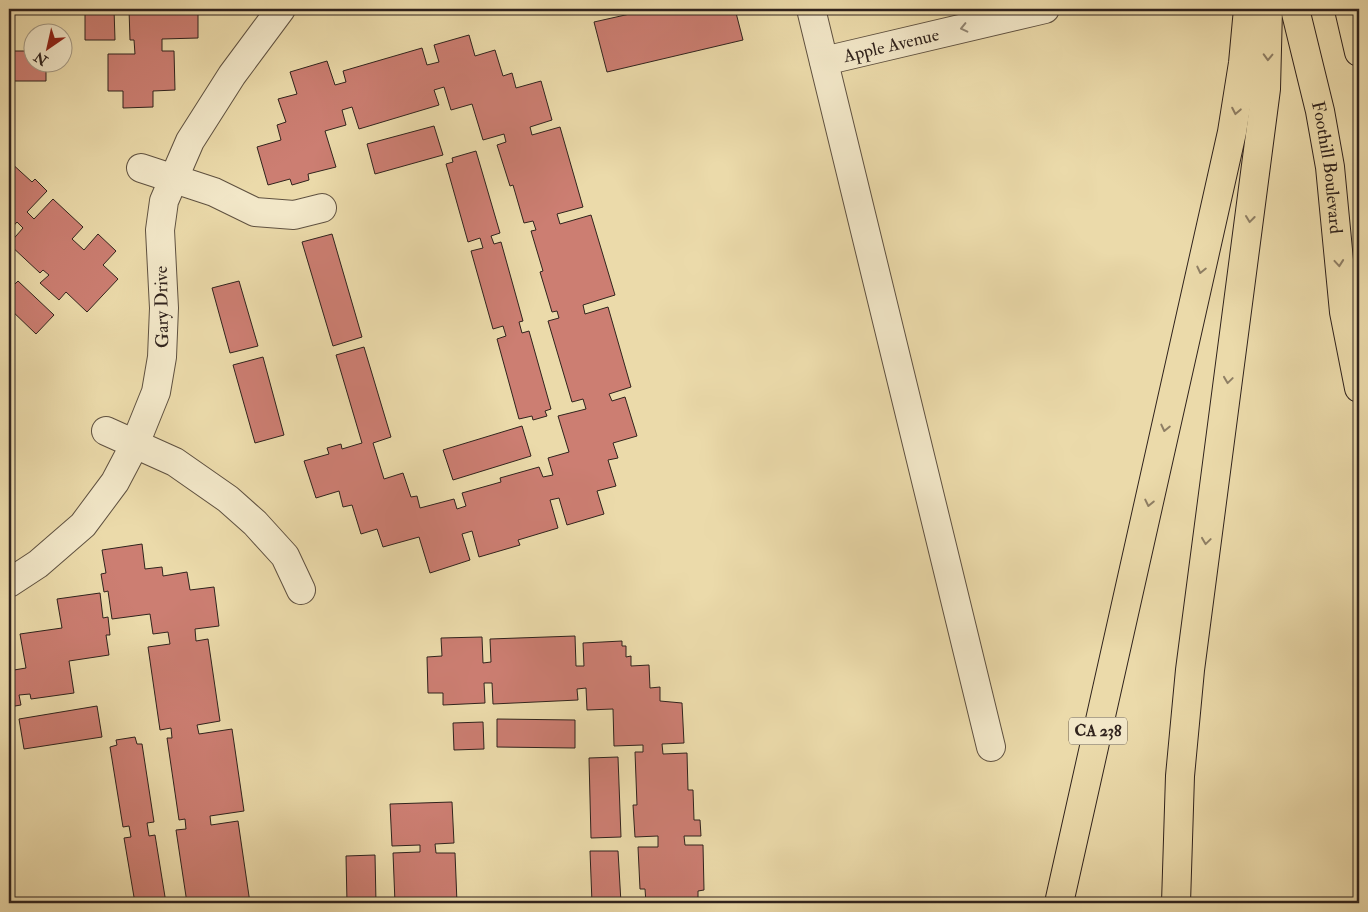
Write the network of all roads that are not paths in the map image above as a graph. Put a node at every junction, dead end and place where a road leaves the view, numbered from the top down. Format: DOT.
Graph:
graph roads {
  1 [pos="281,9"];
  2 [pos="812,9"];
  3 [pos="1046,9"];
  4 [pos="1248,9"];
  5 [pos="1268,9"];
  6 [pos="1295,9"];
  7 [pos="1349,9"];
  8 [pos="1359,52"];
  9 [pos="824,60"];
  10 [pos="140,168"];
  11 [pos="173,178"];
  12 [pos="322,208"];
  13 [pos="1359,388"];
  14 [pos="106,431"];
  15 [pos="135,444"];
  16 [pos="1136,560"];
  17 [pos="9,583"];
  18 [pos="301,590"];
  19 [pos="991,746"];
  20 [pos="1042,903"];
  21 [pos="1059,903"];
  22 [pos="1176,903"];
  1 -- 11 [label="street, Gary Drive"];
  2 -- 9 [label="street"];
  3 -- 9 [label="street, Apple Avenue, one-way"];
  4 -- 16 [label="main road, CA 238, one-way"];
  5 -- 22 [label="main road, one-way"];
  6 -- 13 [label="main road, Foothill Boulevard, one-way"];
  7 -- 8 [label="main road"];
  9 -- 19 [label="street"];
  10 -- 11 [label="street"];
  11 -- 12 [label="street"];
  11 -- 15 [label="street, Gary Drive"];
  14 -- 15 [label="street"];
  15 -- 17 [label="street, Gary Drive"];
  15 -- 18 [label="street"];
  16 -- 20 [label="main road"];
  16 -- 21 [label="main road, CA 238"];
}
